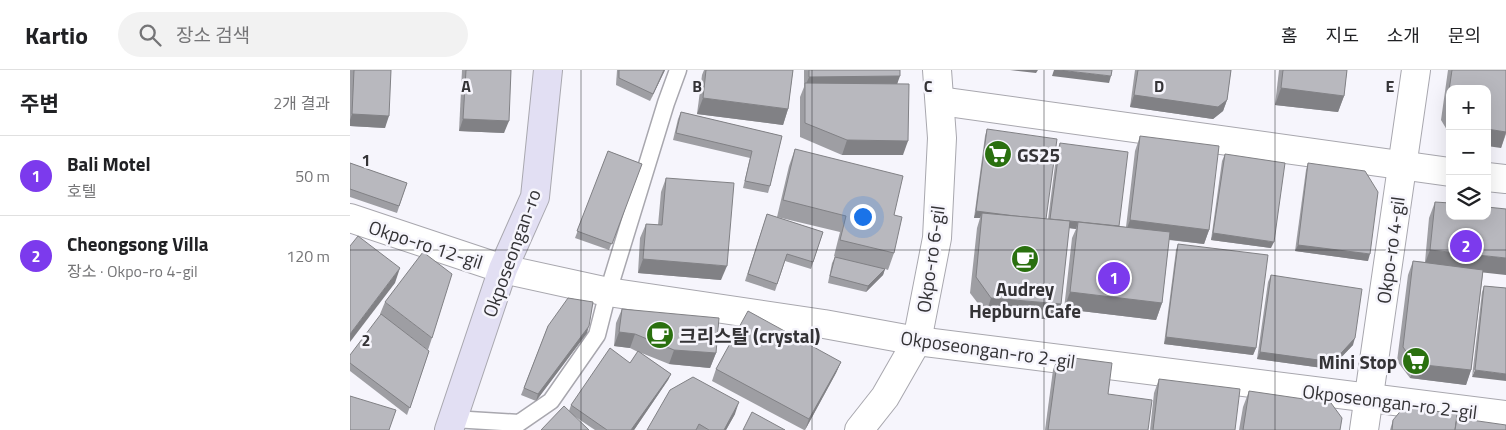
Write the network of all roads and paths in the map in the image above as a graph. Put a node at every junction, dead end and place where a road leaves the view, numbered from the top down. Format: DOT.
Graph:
graph roads {
  1 [pos="548,70"];
  2 [pos="678,70"];
  3 [pos="938,70"];
  4 [pos="1416,70"];
  5 [pos="940,102"];
  6 [pos="1402,166"];
  7 [pos="1446,172"];
  8 [pos="1491,177"];
  9 [pos="1506,179"];
  10 [pos="350,218"];
  11 [pos="503,269"];
  12 [pos="608,292"];
  13 [pos="917,341"];
  14 [pos="1368,399"];
  15 [pos="1506,415"];
  16 [pos="451,424"];
  17 [pos="860,430"];
  18 [pos="1364,430"];
  1 -- 11 [label="street, Okposeongan-ro"];
  2 -- 12 [label="lane"];
  3 -- 5 [label="street, Okpo-ro 6-gil"];
  4 -- 6 [label="street, Okpo-ro 4-gil"];
  5 -- 6 [label="street"];
  5 -- 13 [label="street, Okpo-ro 6-gil"];
  6 -- 7 [label="street"];
  6 -- 14 [label="street, Okpo-ro 4-gil"];
  8 -- 9 [label="street"];
  10 -- 11 [label="street, Okpo-ro 12-gil"];
  11 -- 12 [label="street, Okposeongan-ro 2-gil"];
  11 -- 16 [label="street, Okposeongan-ro"];
  12 -- 13 [label="street, Okposeongan-ro 2-gil"];
  12 -- 16 [label="lane"];
  13 -- 14 [label="street, Okposeongan-ro 2-gil"];
  13 -- 17 [label="street, Okpo-ro 6-gil"];
  14 -- 15 [label="street, Okposeongan-ro 2-gil"];
  14 -- 18 [label="street, Okpo-ro 4-gil"];
}
